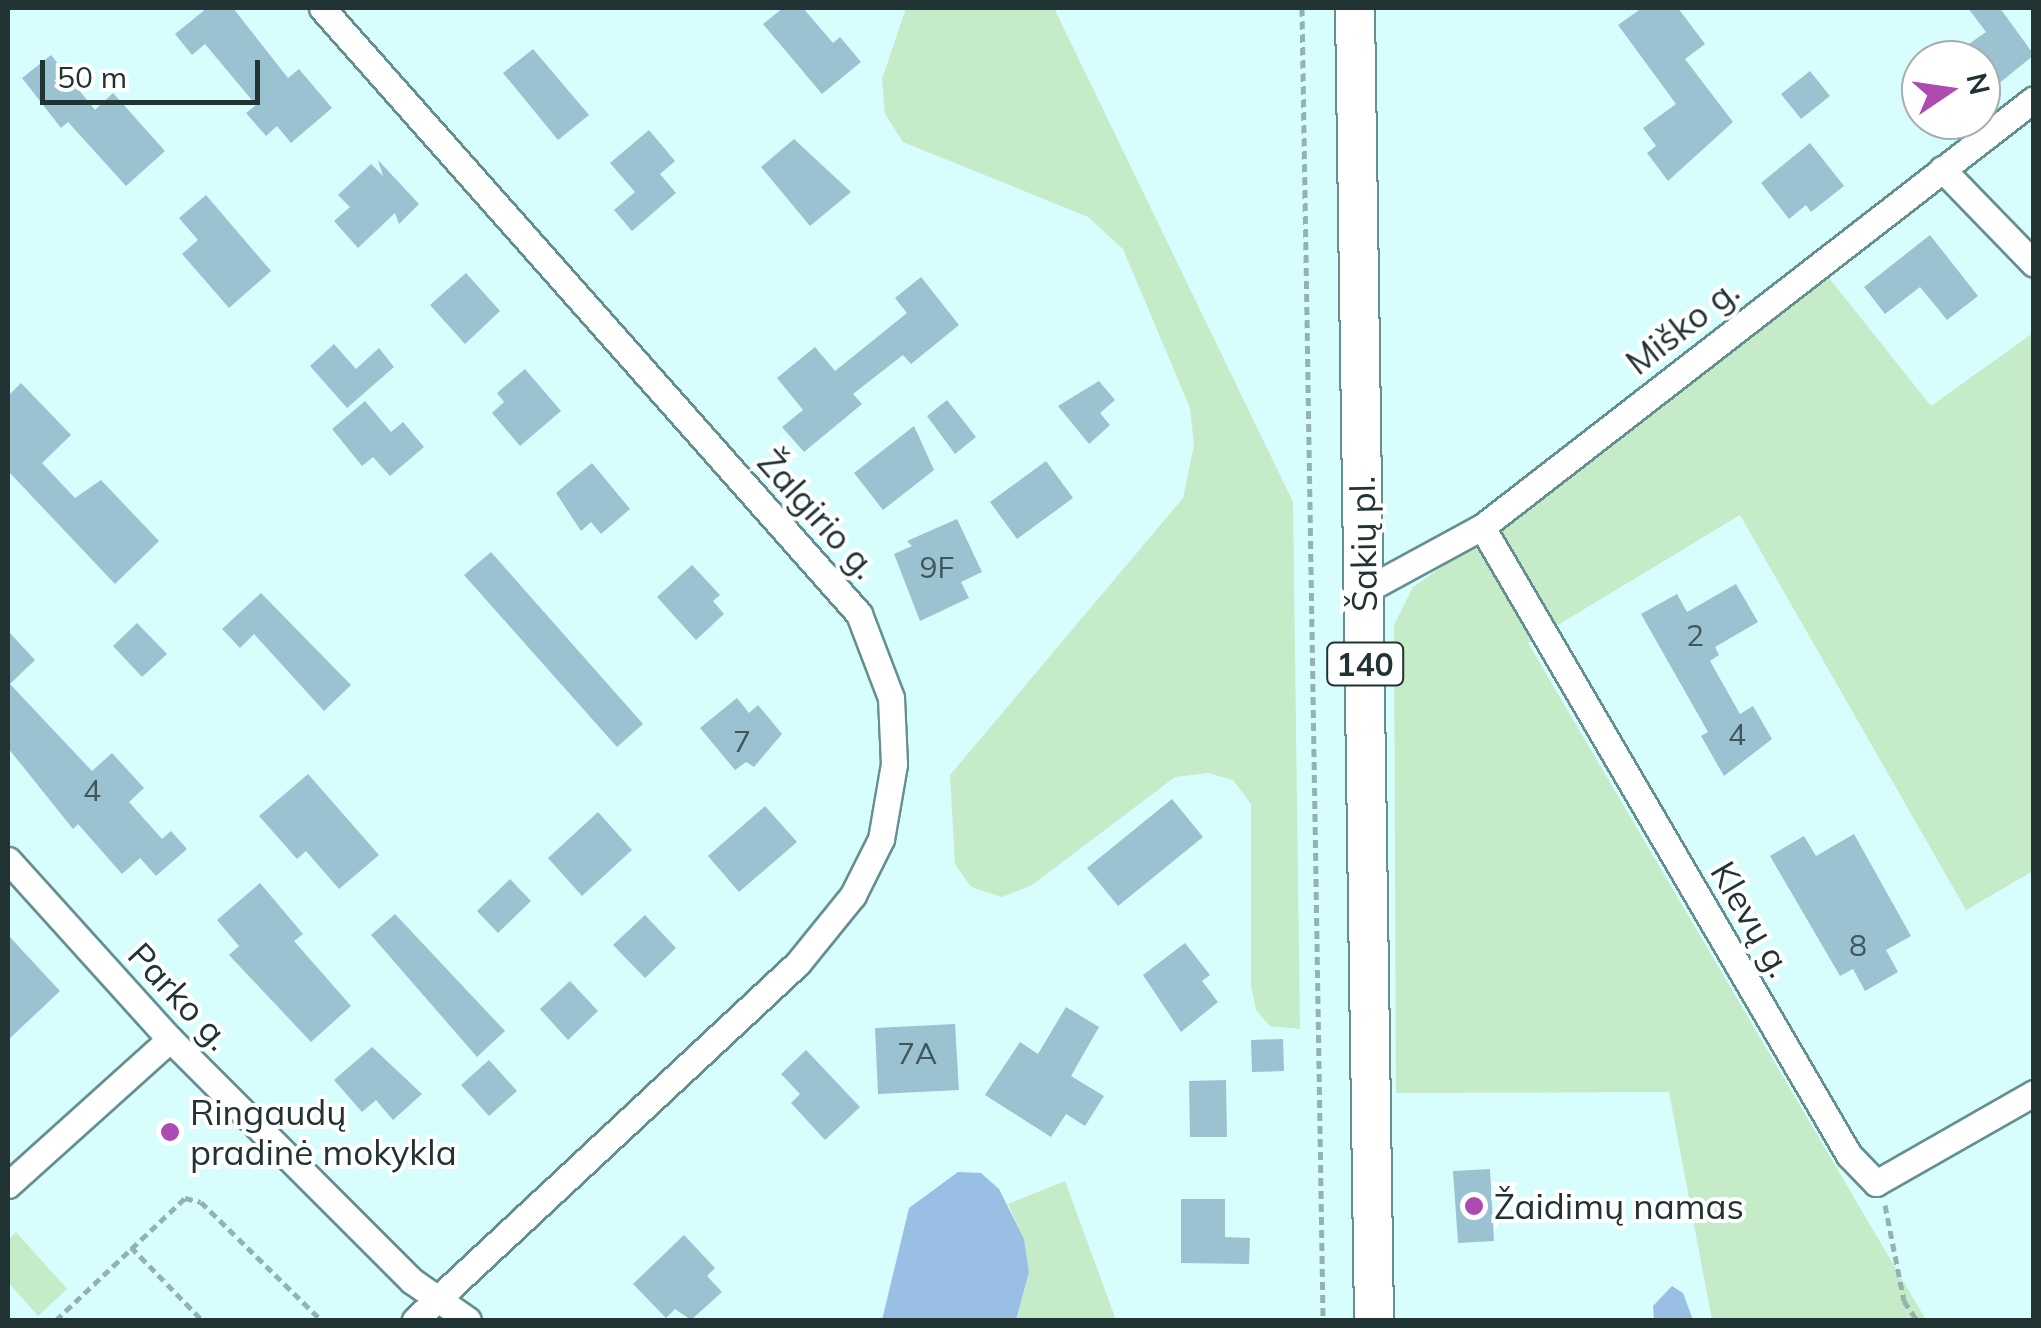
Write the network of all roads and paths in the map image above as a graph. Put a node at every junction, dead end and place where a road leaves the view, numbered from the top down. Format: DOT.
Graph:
graph roads {
  1 [pos="322,8"];
  2 [pos="1302,8"];
  3 [pos="1355,8"];
  4 [pos="2034,99"];
  5 [pos="1942,169"];
  6 [pos="2034,264"];
  7 [pos="1482,528"];
  8 [pos="1364,591"];
  9 [pos="8,860"];
  10 [pos="170,1039"];
  11 [pos="2034,1093"];
  12 [pos="1876,1183"];
  13 [pos="8,1185"];
  14 [pos="131,1246"];
  15 [pos="438,1299"];
  16 [pos="56,1320"];
  17 [pos="202,1320"];
  18 [pos="321,1320"];
  19 [pos="415,1320"];
  20 [pos="468,1320"];
  21 [pos="1323,1320"];
  22 [pos="1374,1320"];
  23 [pos="1917,1320"];
  1 -- 15 [label="street, Žalgirio g."];
  2 -- 21 [label="path"];
  3 -- 8 [label="main road, Šakių pl. / 140"];
  4 -- 5 [label="street, Miško g."];
  5 -- 6 [label="street"];
  5 -- 7 [label="street, Miško g."];
  7 -- 8 [label="street, Miško g."];
  7 -- 12 [label="street, Klevų g."];
  8 -- 22 [label="main road, Šakių pl. / 140"];
  9 -- 10 [label="street, Parko g."];
  10 -- 13 [label="street"];
  10 -- 15 [label="street, Parko g."];
  11 -- 12 [label="street"];
  12 -- 23 [label="path"];
  14 -- 16 [label="path"];
  14 -- 17 [label="path"];
  14 -- 18 [label="path"];
  15 -- 19 [label="street, Žalgirio g."];
  15 -- 20 [label="street, Parko g."];
}
